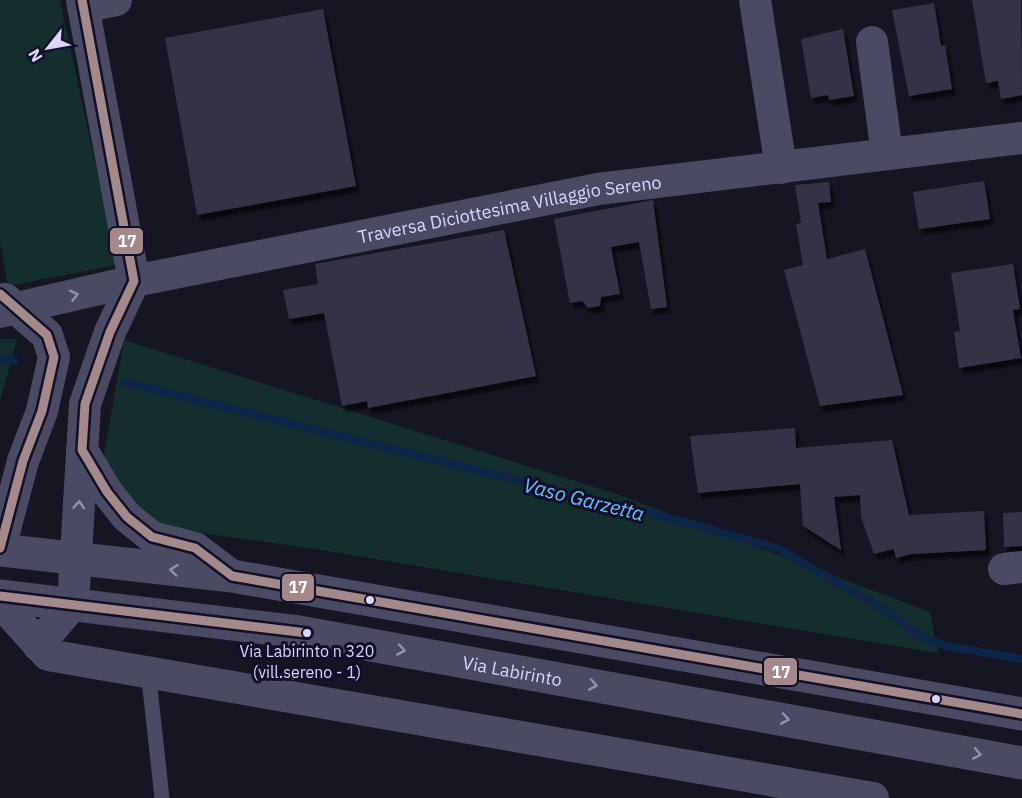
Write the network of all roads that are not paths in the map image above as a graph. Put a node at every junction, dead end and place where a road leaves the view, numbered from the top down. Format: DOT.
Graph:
graph roads {
  1 [pos="116,0"];
  2 [pos="755,0"];
  3 [pos="82,3"];
  4 [pos="872,42"];
  5 [pos="1022,138"];
  6 [pos="888,154"];
  7 [pos="782,168"];
  8 [pos="134,280"];
  9 [pos="6,305"];
  10 [pos="82,450"];
  11 [pos="11,469"];
  12 [pos="0,549"];
  13 [pos="75,559"];
  14 [pos="232,576"];
  15 [pos="0,596"];
  16 [pos="0,602"];
  17 [pos="73,604"];
  18 [pos="38,645"];
  19 [pos="148,670"];
  20 [pos="1022,714"];
  21 [pos="1022,763"];
  22 [pos="162,798"];
  23 [pos="873,798"];
  1 -- 3 [label="street"];
  2 -- 7 [label="street"];
  3 -- 8 [label="street"];
  4 -- 6 [label="street"];
  5 -- 6 [label="street, Traversa Diciottesima Villaggio Sereno"];
  6 -- 7 [label="street, Traversa Diciottesima Villaggio Sereno"];
  7 -- 8 [label="street, Traversa Diciottesima Villaggio Sereno"];
  9 -- 8 [label="street, Traversa Diciottesima Villaggio Sereno, one-way"];
  8 -- 10 [label="street"];
  9 -- 11 [label="street"];
  13 -- 10 [label="street, one-way"];
  10 -- 14 [label="street"];
  11 -- 12 [label="street"];
  12 -- 13 [label="street"];
  14 -- 13 [label="street, one-way"];
  13 -- 17 [label="street"];
  14 -- 20 [label="street"];
  15 -- 17 [label="street, Via Labirinto"];
  16 -- 18 [label="street"];
  17 -- 18 [label="street"];
  17 -- 21 [label="street, Via Labirinto, one-way"];
  18 -- 19 [label="street"];
  19 -- 22 [label="lane"];
  19 -- 23 [label="street"];
}
